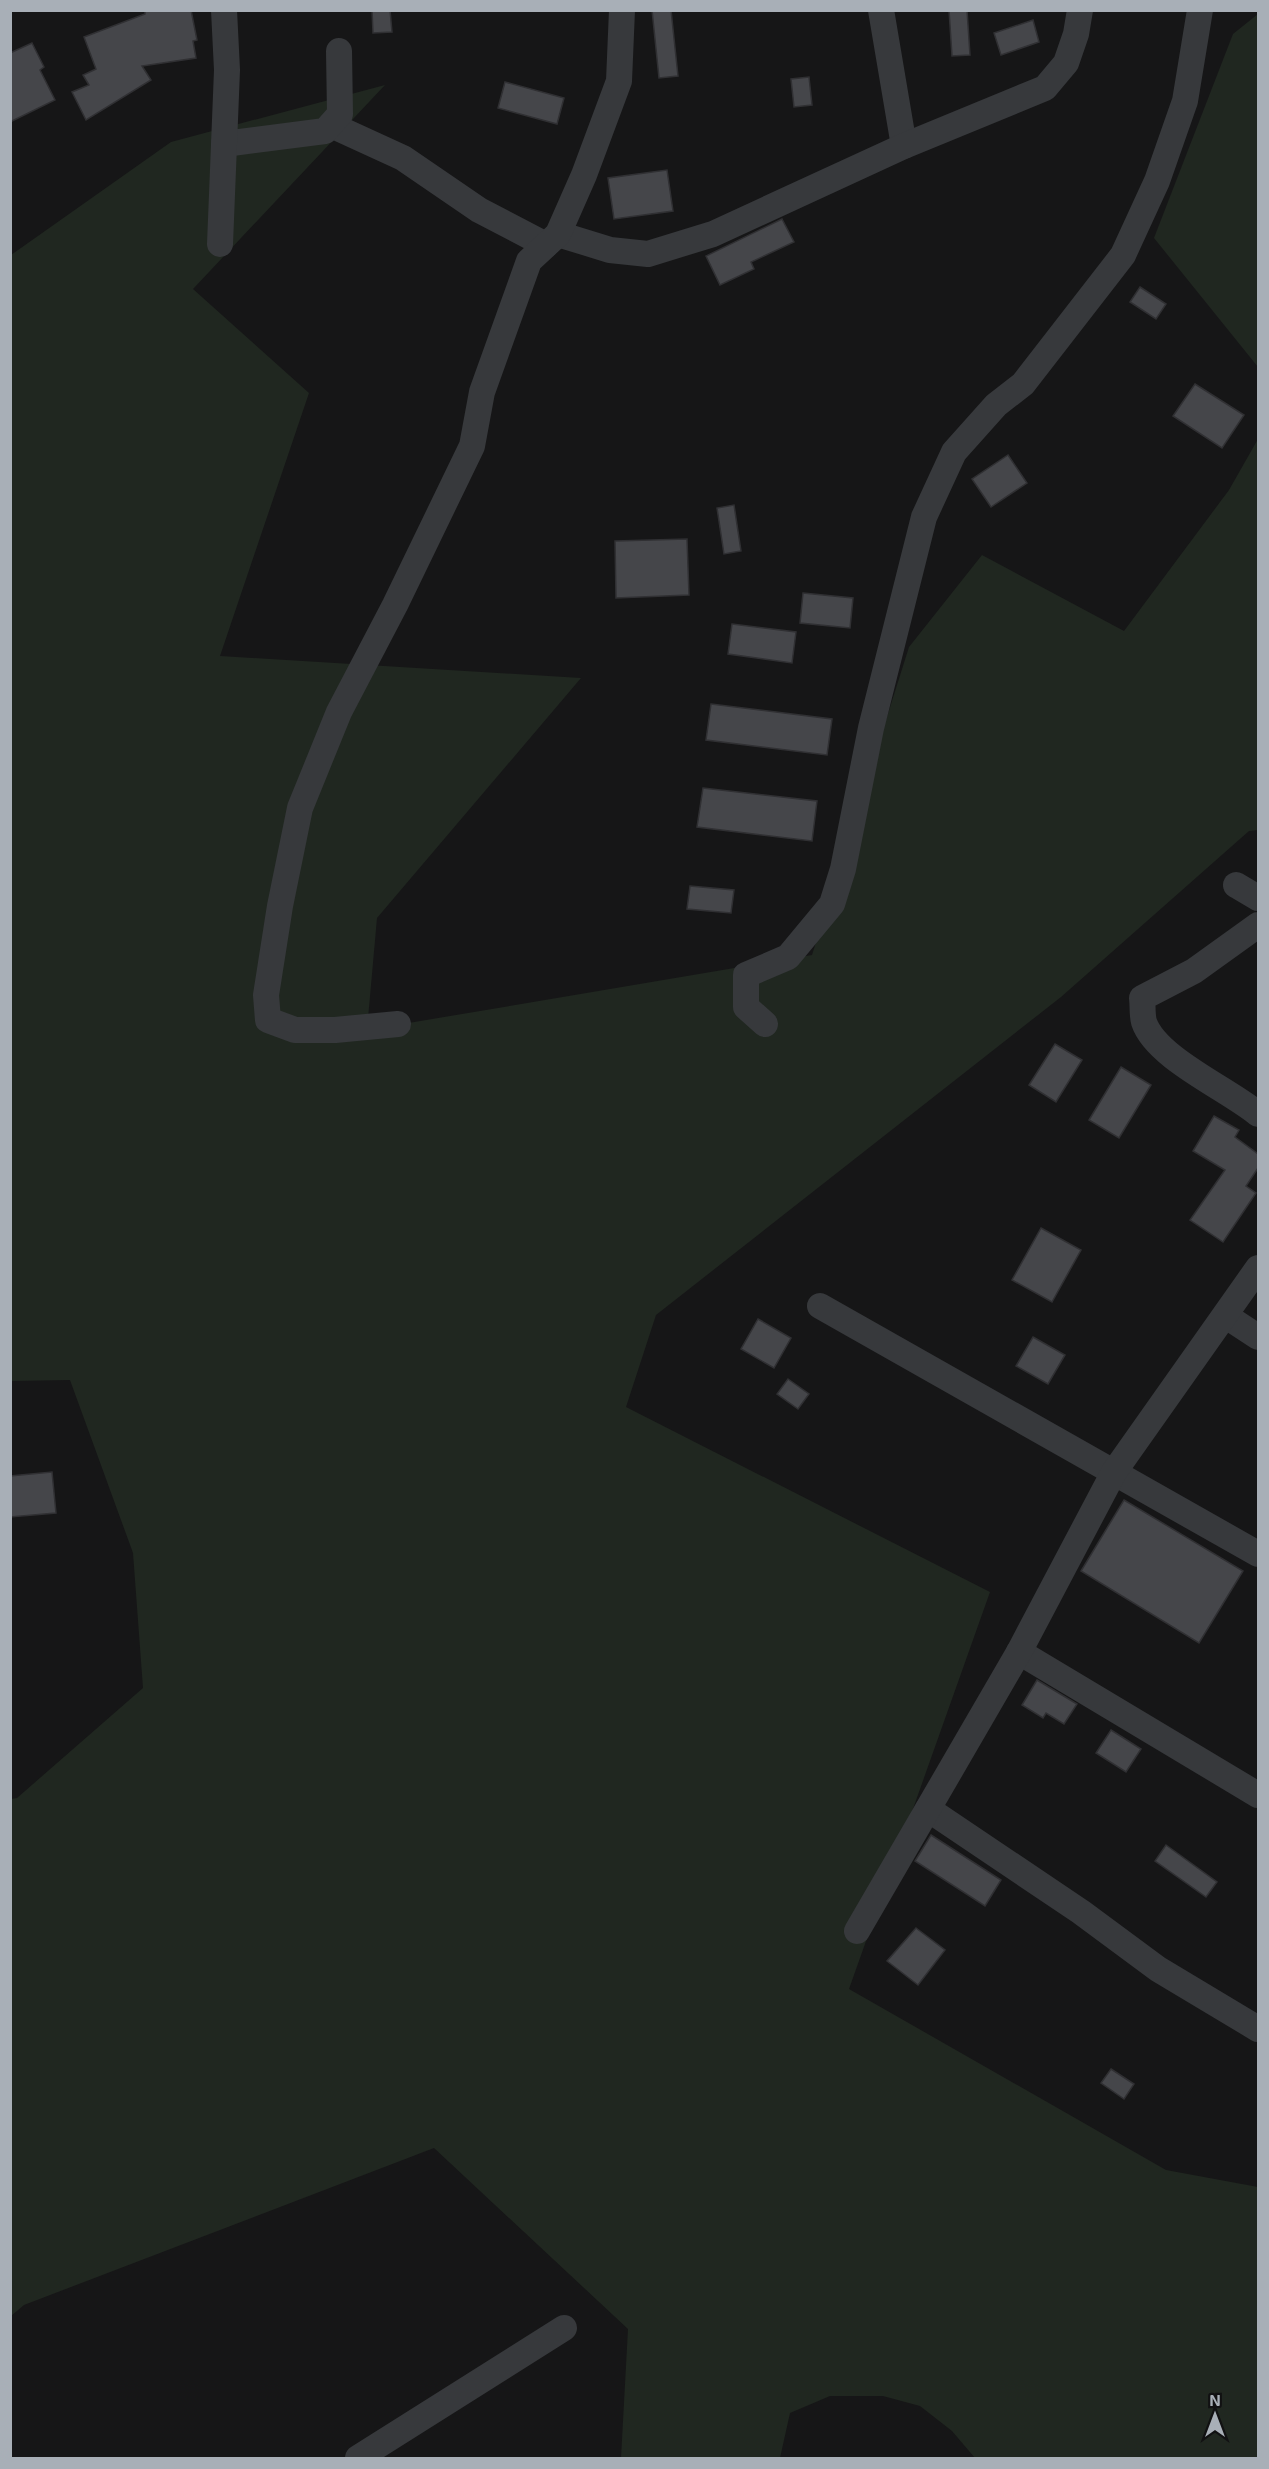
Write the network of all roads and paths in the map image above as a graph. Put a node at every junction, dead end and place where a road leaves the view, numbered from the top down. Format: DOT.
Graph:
graph roads {
  1 [pos="224,10"];
  2 [pos="622,10"];
  3 [pos="881,10"];
  4 [pos="1080,10"];
  5 [pos="1200,10"];
  6 [pos="339,51"];
  7 [pos="331,125"];
  8 [pos="224,144"];
  9 [pos="904,146"];
  10 [pos="552,240"];
  11 [pos="220,244"];
  12 [pos="1236,885"];
  13 [pos="1258,898"];
  14 [pos="1258,925"];
  15 [pos="398,1024"];
  16 [pos="765,1024"];
  17 [pos="1258,1114"];
  18 [pos="1258,1268"];
  19 [pos="820,1306"];
  20 [pos="1226,1316"];
  21 [pos="1258,1336"];
  22 [pos="1114,1472"];
  23 [pos="1258,1554"];
  24 [pos="1019,1652"];
  25 [pos="1258,1794"];
  26 [pos="928,1809"];
  27 [pos="857,1930"];
  28 [pos="1258,2030"];
  29 [pos="564,2328"];
  30 [pos="358,2458"];
  1 -- 8 [label="street"];
  2 -- 10 [label="street"];
  3 -- 9 [label="street"];
  4 -- 9 [label="street"];
  5 -- 16 [label="street"];
  6 -- 7 [label="street"];
  7 -- 8 [label="street"];
  7 -- 10 [label="street"];
  8 -- 11 [label="street"];
  9 -- 10 [label="street"];
  10 -- 15 [label="street"];
  12 -- 13 [label="street"];
  14 -- 17 [label="street"];
  18 -- 20 [label="street"];
  19 -- 22 [label="street"];
  20 -- 21 [label="street"];
  20 -- 22 [label="street"];
  22 -- 23 [label="street"];
  22 -- 24 [label="street"];
  24 -- 25 [label="street"];
  24 -- 26 [label="street"];
  26 -- 27 [label="street"];
  26 -- 28 [label="street"];
  29 -- 30 [label="street"];
}
